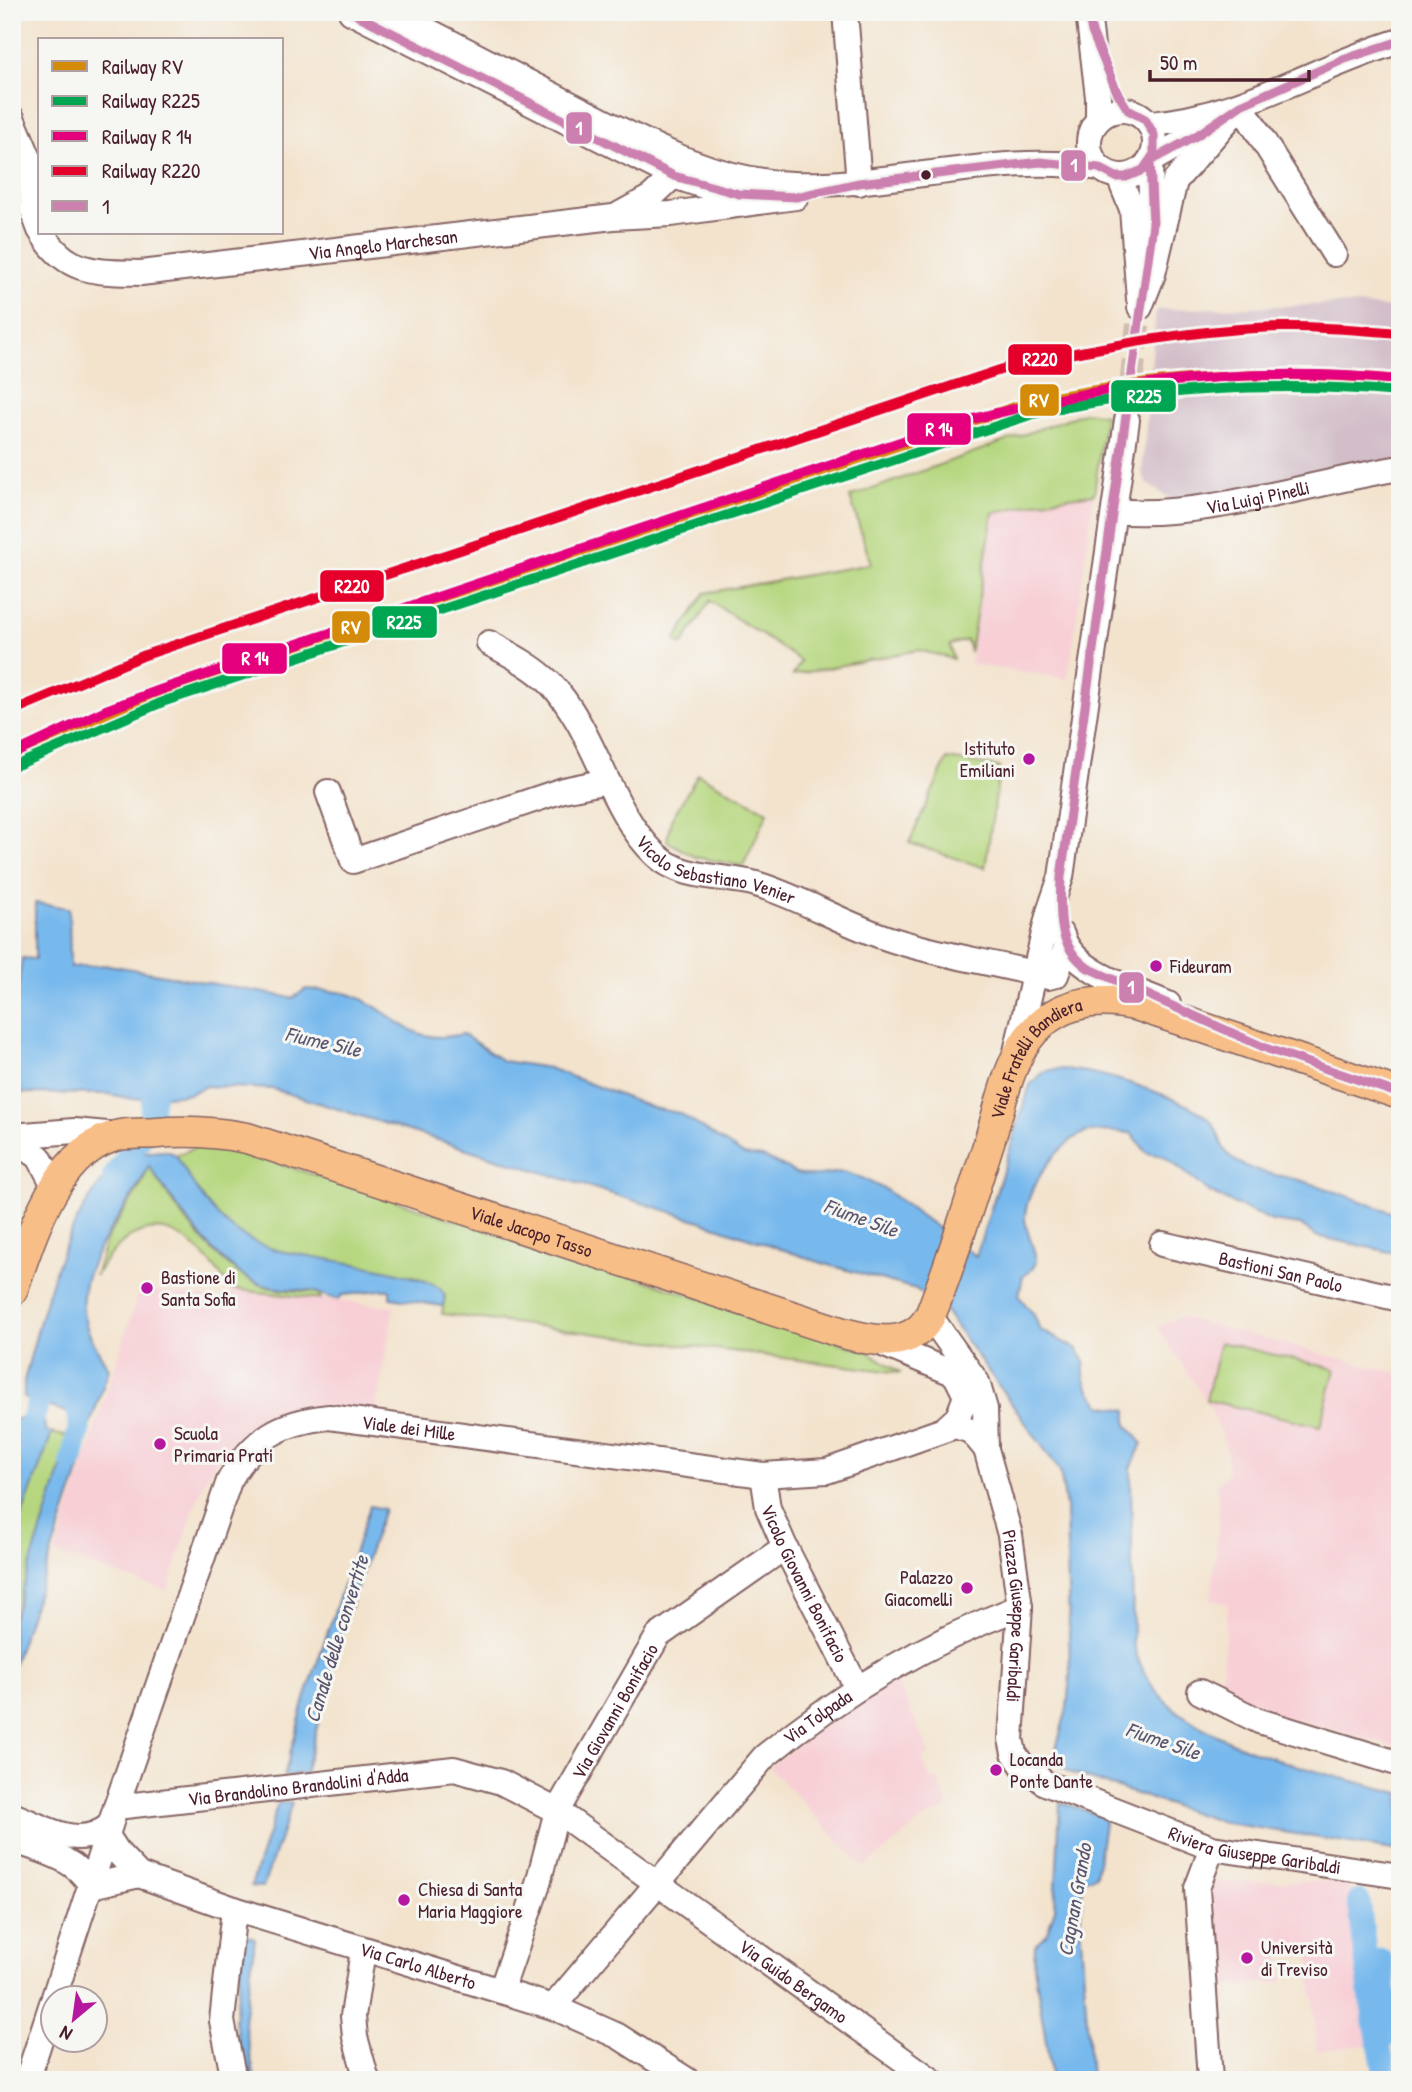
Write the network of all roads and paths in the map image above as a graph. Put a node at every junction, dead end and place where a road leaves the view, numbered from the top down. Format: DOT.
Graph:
graph roads {
  1 [pos="351,12"];
  2 [pos="392,12"];
  3 [pos="845,12"];
  4 [pos="1090,22"];
  5 [pos="1400,41"];
  6 [pos="1241,105"];
  7 [pos="1128,110"];
  8 [pos="12,118"];
  9 [pos="1149,124"];
  10 [pos="1094,127"];
  11 [pos="1040,162"];
  12 [pos="1150,162"];
  13 [pos="677,172"];
  14 [pos="1109,172"];
  15 [pos="859,183"];
  16 [pos="796,197"];
  17 [pos="676,213"];
  18 [pos="613,217"];
  19 [pos="38,225"];
  20 [pos="45,234"];
  21 [pos="1334,254"];
  22 [pos="1140,307"];
  23 [pos="1127,420"];
  24 [pos="1400,468"];
  25 [pos="1114,510"];
  26 [pos="489,643"];
  27 [pos="607,781"];
  28 [pos="328,792"];
  29 [pos="1050,961"];
  30 [pos="1268,1049"];
  31 [pos="1008,1082"];
  32 [pos="1400,1094"];
  33 [pos="119,1135"];
  34 [pos="12,1137"];
  35 [pos="55,1189"];
  36 [pos="1162,1244"];
  37 [pos="12,1291"];
  38 [pos="1400,1299"];
  39 [pos="930,1316"];
  40 [pos="873,1340"];
  41 [pos="947,1427"];
  42 [pos="986,1449"];
  43 [pos="763,1475"];
  44 [pos="785,1547"];
  45 [pos="1020,1607"];
  46 [pos="857,1688"];
  47 [pos="1200,1692"];
  48 [pos="1400,1764"];
  49 [pos="1044,1782"];
  50 [pos="557,1811"];
  51 [pos="12,1815"];
  52 [pos="110,1822"];
  53 [pos="12,1840"];
  54 [pos="1212,1849"];
  55 [pos="139,1875"];
  56 [pos="1400,1876"];
  57 [pos="656,1883"];
  58 [pos="91,1886"];
  59 [pos="234,1909"];
  60 [pos="363,1950"];
  61 [pos="59,1983"];
  62 [pos="501,1991"];
  63 [pos="552,2007"];
  64 [pos="38,2046"];
  65 [pos="27,2080"];
  66 [pos="234,2080"];
  67 [pos="367,2080"];
  68 [pos="687,2080"];
  69 [pos="930,2080"];
  70 [pos="1210,2080"];
  1 -- 13 [label="street"];
  2 -- 13 [label="street"];
  3 -- 15 [label="street"];
  4 -- 7 [label="street"];
  4 -- 10 [label="street"];
  5 -- 6 [label="street"];
  6 -- 9 [label="street"];
  6 -- 12 [label="street"];
  6 -- 21 [label="street"];
  6 -- 22 [label="street"];
  7 -- 9 [label="street"];
  7 -- 10 [label="street"];
  8 -- 19 [label="street"];
  9 -- 12 [label="street"];
  10 -- 11 [label="street"];
  10 -- 14 [label="street"];
  11 -- 14 [label="street"];
  11 -- 15 [label="street"];
  12 -- 14 [label="street"];
  12 -- 22 [label="street"];
  13 -- 15 [label="street"];
  13 -- 16 [label="street"];
  13 -- 17 [label="street"];
  13 -- 18 [label="street, Via Angelo Marchesan"];
  14 -- 22 [label="street"];
  15 -- 16 [label="street"];
  16 -- 17 [label="street, Via Angelo Marchesan"];
  17 -- 18 [label="street, Via Angelo Marchesan"];
  18 -- 20 [label="street, Via Angelo Marchesan"];
  23 -- 25 [label="street"];
  24 -- 25 [label="street, Via Luigi Pinelli"];
  25 -- 29 [label="street"];
  26 -- 27 [label="street, Vicolo Sebastiano Venier"];
  27 -- 28 [label="street"];
  27 -- 29 [label="street, Vicolo Sebastiano Venier"];
  29 -- 30 [label="street"];
  29 -- 31 [label="street"];
  30 -- 31 [label="main road, Viale Fratelli Bandiera"];
  30 -- 32 [label="main road, Viale Fratelli Bandiera"];
  31 -- 39 [label="main road, Viale Fratelli Bandiera"];
  33 -- 34 [label="street"];
  33 -- 35 [label="main road"];
  33 -- 40 [label="main road, Viale Jacopo Tasso"];
  34 -- 35 [label="street"];
  35 -- 37 [label="main road"];
  36 -- 38 [label="street, Bastioni San Paolo"];
  39 -- 40 [label="main road, Viale Jacopo Tasso"];
  39 -- 42 [label="street, Piazza Giuseppe Garibaldi"];
  40 -- 41 [label="street, Viale Jacopo Tasso"];
  41 -- 42 [label="street"];
  41 -- 43 [label="street, Viale dei Mille"];
  42 -- 45 [label="street, Piazza Giuseppe Garibaldi"];
  43 -- 44 [label="street, Vicolo Giovanni Bonifacio"];
  43 -- 52 [label="street, Viale dei Mille"];
  44 -- 46 [label="street, Vicolo Giovanni Bonifacio"];
  44 -- 50 [label="street, Via Giovanni Bonifacio"];
  45 -- 46 [label="street, Via Tolpada"];
  45 -- 49 [label="street, Piazza Giuseppe Garibaldi"];
  46 -- 57 [label="street, Via Tolpada"];
  47 -- 48 [label="street"];
  49 -- 54 [label="street, Riviera Giuseppe Garibaldi"];
  50 -- 52 [label="street, Via Brandolino Brandolini d'Adda"];
  50 -- 57 [label="street, Via Brandolino Brandolini d'Adda"];
  50 -- 62 [label="street, Via Giovanni Bonifacio"];
  51 -- 52 [label="street, Via Brandolino Brandolini d'Adda"];
  52 -- 55 [label="street, Via Carlo Alberto"];
  52 -- 58 [label="street"];
  53 -- 58 [label="street"];
  54 -- 56 [label="street, Riviera Giuseppe Garibaldi"];
  54 -- 70 [label="street"];
  55 -- 58 [label="street"];
  55 -- 59 [label="street, Via Carlo Alberto"];
  57 -- 63 [label="street, Via Tolpada"];
  57 -- 69 [label="street, Via Guido Bergamo"];
  58 -- 61 [label="street"];
  59 -- 60 [label="street, Via Carlo Alberto"];
  59 -- 66 [label="street"];
  60 -- 62 [label="street, Via Carlo Alberto"];
  60 -- 67 [label="street"];
  62 -- 63 [label="street, Via Carlo Alberto"];
  63 -- 68 [label="street, Via Carlo Alberto"];
  64 -- 65 [label="street"];
}
